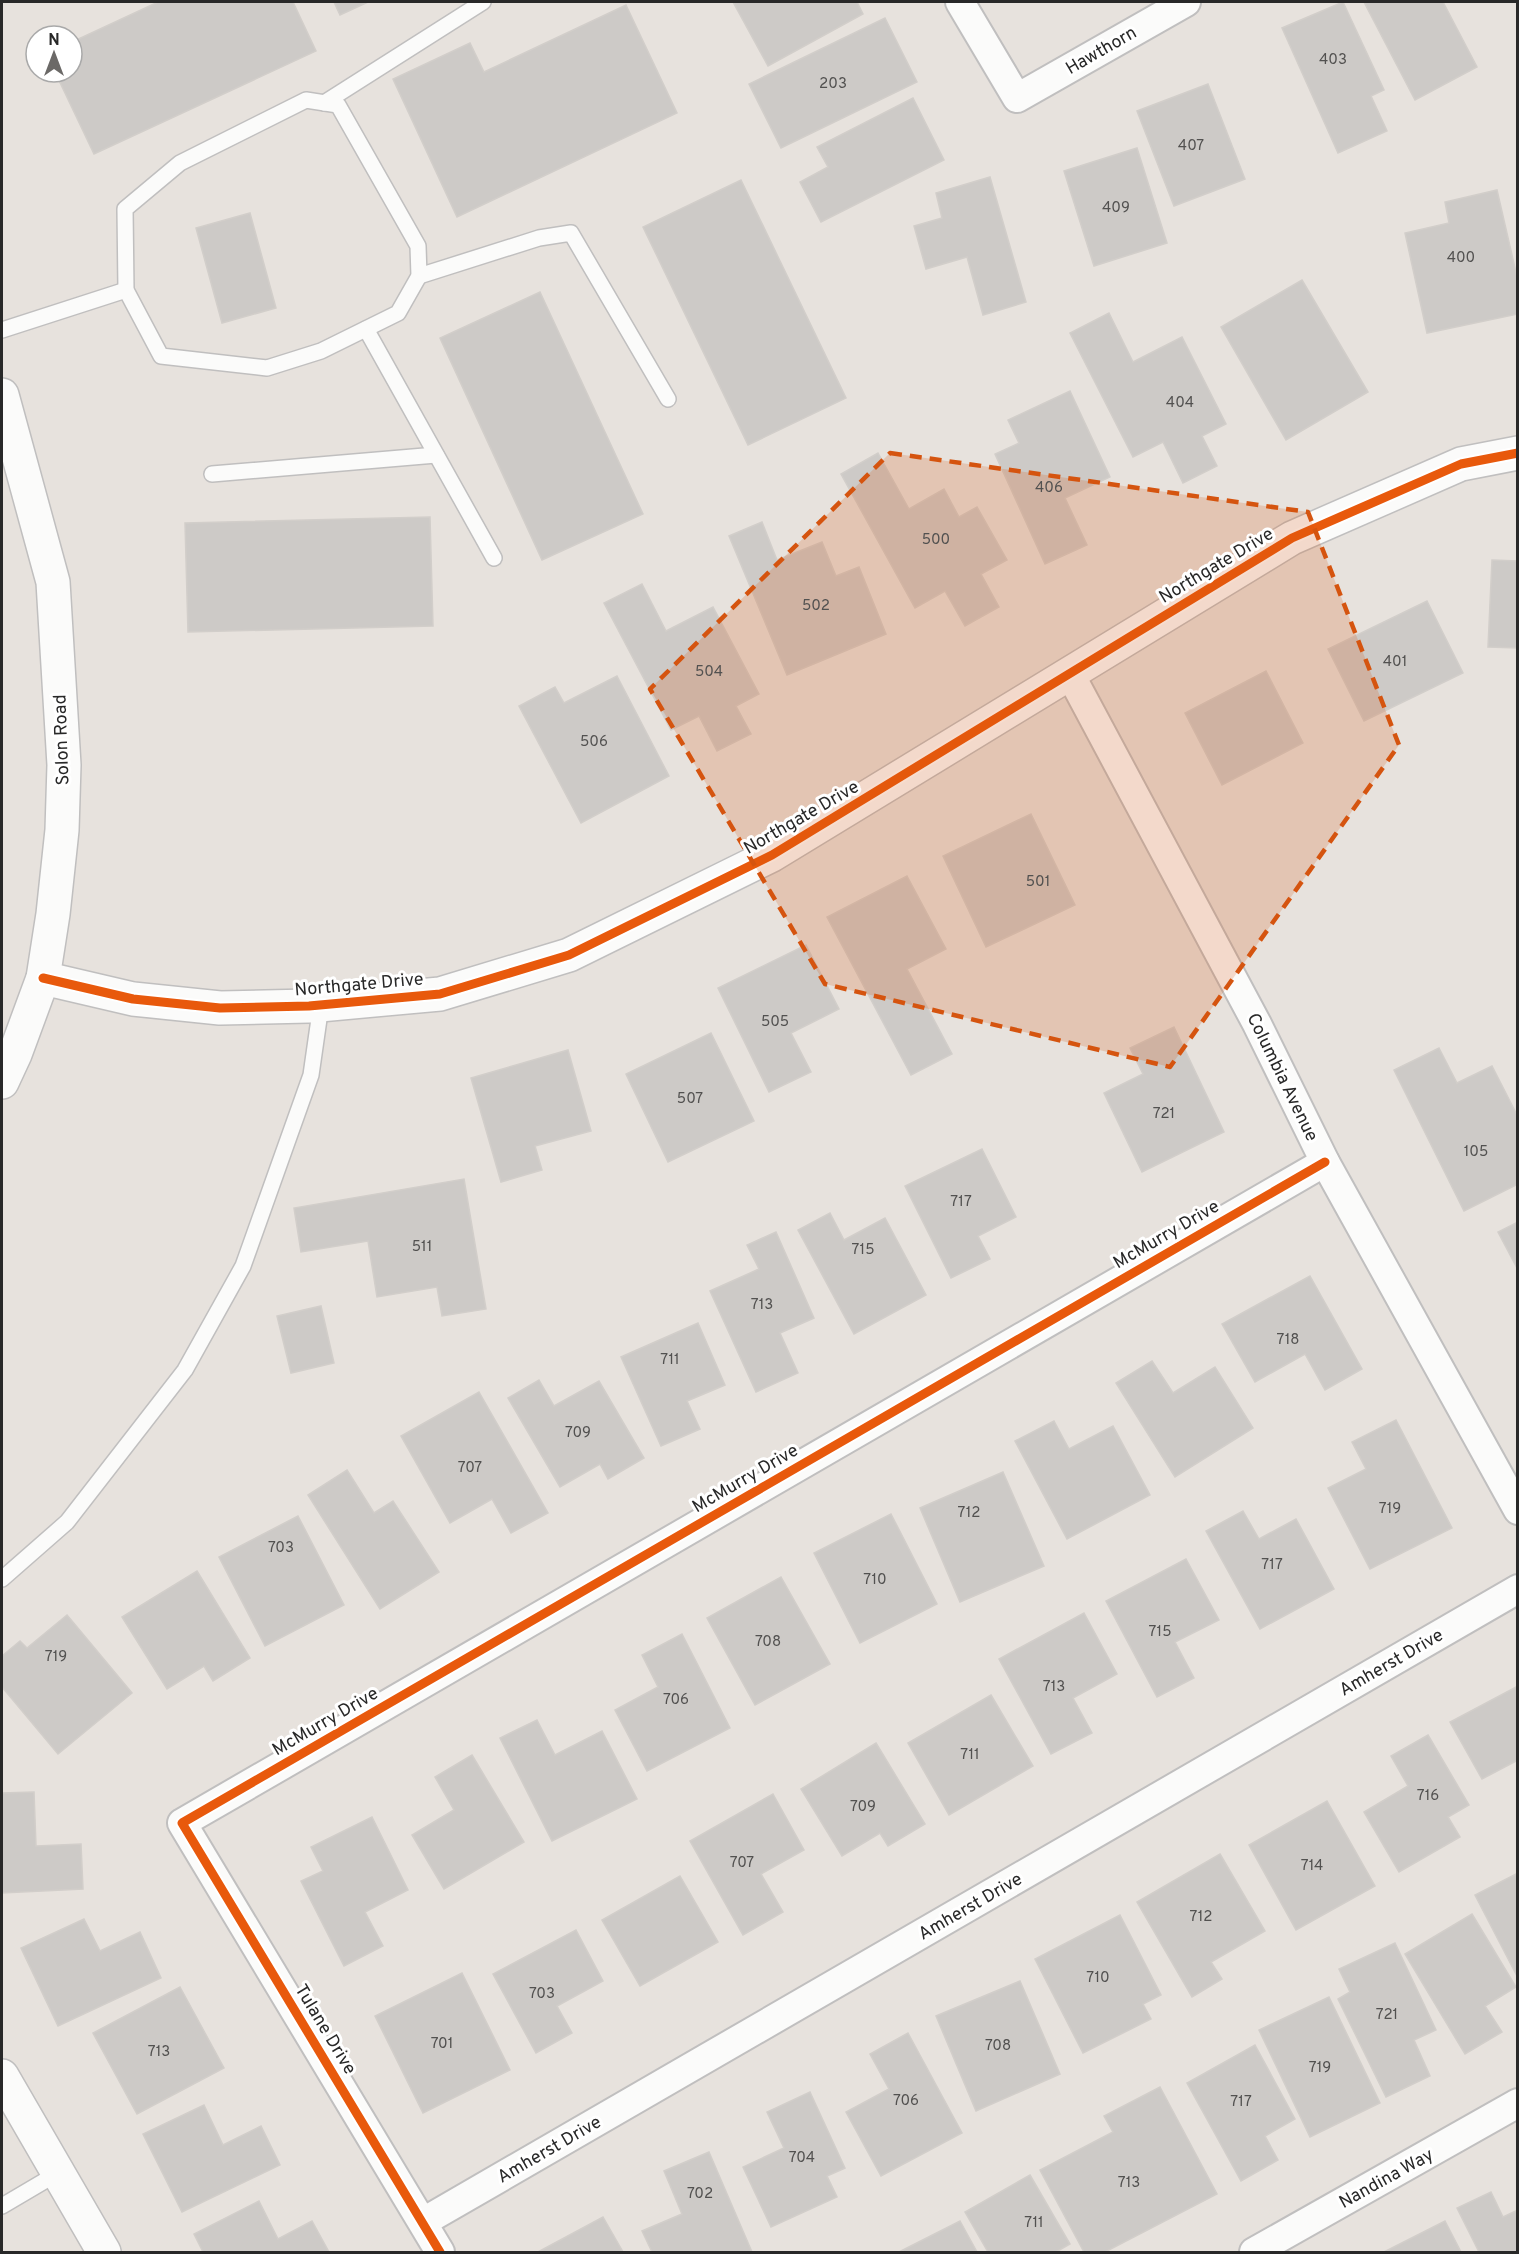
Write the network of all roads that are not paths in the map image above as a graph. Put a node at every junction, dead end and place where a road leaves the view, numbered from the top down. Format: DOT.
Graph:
graph roads {
  1 [pos="483,2"];
  2 [pos="960,2"];
  3 [pos="1186,2"];
  4 [pos="324,103"];
  5 [pos="420,276"];
  6 [pos="126,290"];
  7 [pos="366,329"];
  8 [pos="2,330"];
  9 [pos="2,395"];
  10 [pos="668,399"];
  11 [pos="1518,453"];
  12 [pos="436,454"];
  13 [pos="212,474"];
  14 [pos="494,558"];
  15 [pos="1070,674"];
  16 [pos="43,978"];
  17 [pos="321,1005"];
  18 [pos="2,1082"];
  19 [pos="1324,1162"];
  20 [pos="1518,1510"];
  21 [pos="2,1579"];
  22 [pos="1518,1589"];
  23 [pos="182,1823"];
  24 [pos="2,2076"];
  25 [pos="1518,2103"];
  26 [pos="58,2173"];
  27 [pos="2,2206"];
  28 [pos="423,2222"];
  29 [pos="104,2253"];
  30 [pos="440,2253"];
  31 [pos="1254,2253"];
  1 -- 4 [label="lane"];
  2 -- 3 [label="street, Hawthorn"];
  4 -- 5 [label="lane"];
  4 -- 6 [label="lane"];
  5 -- 7 [label="lane"];
  5 -- 10 [label="lane"];
  6 -- 7 [label="lane"];
  6 -- 8 [label="lane"];
  7 -- 12 [label="lane"];
  9 -- 16 [label="street, Solon Road"];
  11 -- 15 [label="street, Northgate Drive"];
  12 -- 13 [label="lane"];
  12 -- 14 [label="lane"];
  15 -- 17 [label="street, Northgate Drive"];
  15 -- 19 [label="street, Columbia Avenue"];
  16 -- 17 [label="street, Northgate Drive"];
  16 -- 18 [label="street, Solon Road"];
  17 -- 21 [label="lane"];
  19 -- 20 [label="street, Columbia Avenue"];
  19 -- 23 [label="street, McMurry Drive"];
  22 -- 28 [label="street, Amherst Drive"];
  23 -- 28 [label="street, Tulane Drive"];
  24 -- 26 [label="street"];
  25 -- 31 [label="street, Nandina Way"];
  26 -- 27 [label="lane"];
  26 -- 29 [label="street"];
  28 -- 30 [label="street, Tulane Drive"];
}
